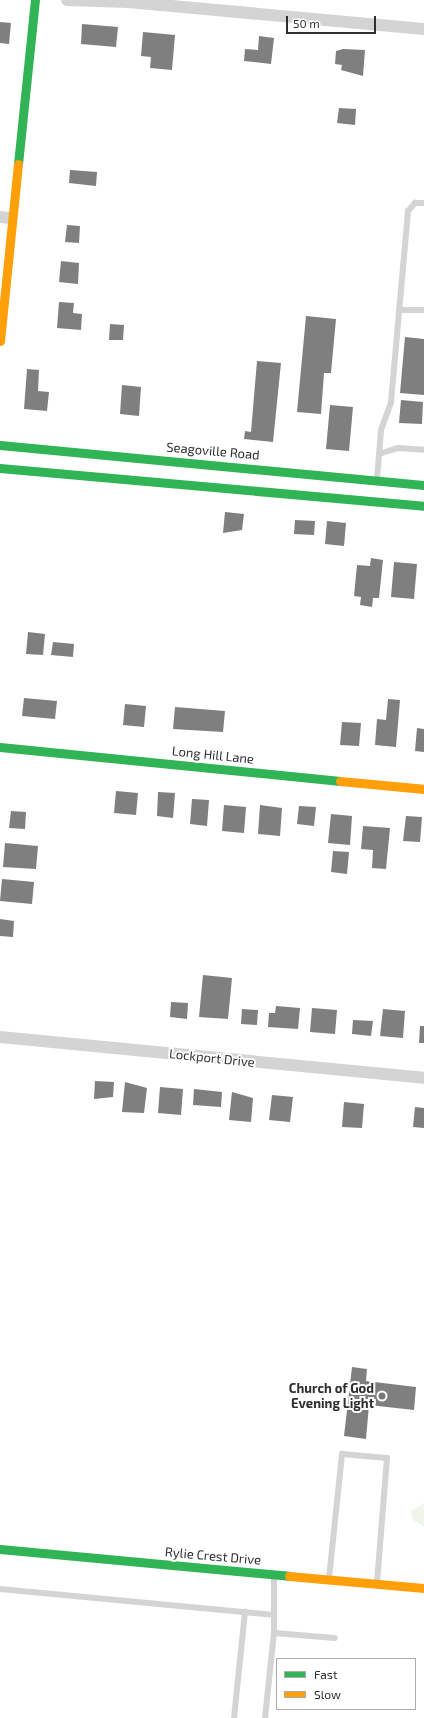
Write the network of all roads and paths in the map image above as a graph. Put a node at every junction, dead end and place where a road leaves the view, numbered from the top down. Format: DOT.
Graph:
graph roads {
  1 [pos="35,0"];
  2 [pos="67,0"];
  3 [pos="424,30"];
  4 [pos="424,203"];
  5 [pos="5,217"];
  6 [pos="399,310"];
  7 [pos="424,310"];
  8 [pos="0,341"];
  9 [pos="0,445"];
  10 [pos="424,450"];
  11 [pos="379,454"];
  12 [pos="225,465"];
  13 [pos="0,468"];
  14 [pos="341,477"];
  15 [pos="377,481"];
  16 [pos="424,485"];
  17 [pos="224,486"];
  18 [pos="340,497"];
  19 [pos="424,506"];
  20 [pos="0,747"];
  21 [pos="424,789"];
  22 [pos="0,1037"];
  23 [pos="424,1078"];
  24 [pos="0,1549"];
  25 [pos="274,1575"];
  26 [pos="328,1580"];
  27 [pos="377,1584"];
  28 [pos="424,1588"];
  29 [pos="0,1589"];
  30 [pos="245,1612"];
  31 [pos="274,1615"];
  32 [pos="274,1633"];
  33 [pos="335,1638"];
  34 [pos="234,1718"];
  35 [pos="265,1718"];
  1 -- 5 [label="main road"];
  2 -- 3 [label="street"];
  4 -- 6 [label="lane"];
  5 -- 8 [label="main road"];
  6 -- 7 [label="lane"];
  6 -- 11 [label="lane"];
  9 -- 12 [label="main road, Seagoville Road"];
  10 -- 11 [label="lane"];
  11 -- 15 [label="lane"];
  12 -- 14 [label="main road, Seagoville Road"];
  12 -- 17 [label="main road"];
  13 -- 17 [label="main road"];
  14 -- 15 [label="main road, Seagoville Road"];
  14 -- 18 [label="main road"];
  15 -- 16 [label="main road, Seagoville Road"];
  17 -- 18 [label="main road"];
  18 -- 19 [label="main road"];
  20 -- 21 [label="main road, Long Hill Lane"];
  22 -- 23 [label="street, Lockport Drive"];
  24 -- 25 [label="main road, Rylie Crest Drive"];
  25 -- 26 [label="main road, Rylie Crest Drive"];
  25 -- 31 [label="lane"];
  26 -- 27 [label="main road, Rylie Crest Drive"];
  26 -- 27 [label="lane"];
  27 -- 28 [label="main road, Rylie Crest Drive"];
  29 -- 30 [label="lane"];
  30 -- 31 [label="lane"];
  30 -- 34 [label="lane"];
  31 -- 32 [label="lane"];
  32 -- 33 [label="lane"];
  32 -- 35 [label="lane"];
}
